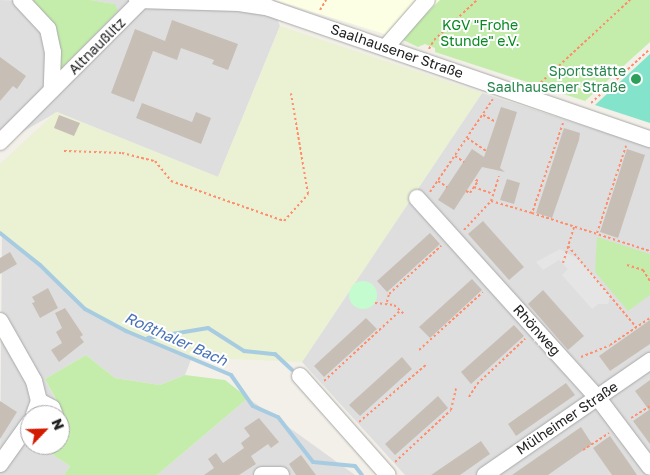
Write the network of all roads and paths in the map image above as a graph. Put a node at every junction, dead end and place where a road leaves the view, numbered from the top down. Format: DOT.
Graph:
graph roads {
  1 [pos="21,0"];
  2 [pos="140,0"];
  3 [pos="427,0"];
  4 [pos="477,0"];
  5 [pos="630,0"];
  6 [pos="386,48"];
  7 [pos="650,49"];
  8 [pos="424,60"];
  9 [pos="502,87"];
  10 [pos="52,90"];
  11 [pos="291,92"];
  12 [pos="532,97"];
  13 [pos="574,111"];
  14 [pos="483,115"];
  15 [pos="496,122"];
  16 [pos="630,132"];
  17 [pos="467,138"];
  18 [pos="650,138"];
  19 [pos="0,142"];
  20 [pos="64,151"];
  21 [pos="486,151"];
  22 [pos="455,156"];
  23 [pos="464,162"];
  24 [pos="499,176"];
  25 [pos="474,179"];
  26 [pos="438,181"];
  27 [pos="447,187"];
  28 [pos="474,187"];
  29 [pos="466,191"];
  30 [pos="493,194"];
  31 [pos="420,201"];
  32 [pos="491,201"];
  33 [pos="532,213"];
  34 [pos="574,226"];
  35 [pos="596,233"];
  36 [pos="454,238"];
  37 [pos="568,246"];
  38 [pos="650,251"];
  39 [pos="563,263"];
  40 [pos="627,265"];
  41 [pos="650,281"];
  42 [pos="494,282"];
  43 [pos="387,302"];
  44 [pos="374,303"];
  45 [pos="401,310"];
  46 [pos="404,314"];
  47 [pos="649,319"];
  48 [pos="0,321"];
  49 [pos="650,323"];
  50 [pos="636,327"];
  51 [pos="536,329"];
  52 [pos="420,350"];
  53 [pos="650,361"];
  54 [pos="427,364"];
  55 [pos="570,366"];
  56 [pos="300,376"];
  57 [pos="456,389"];
  58 [pos="314,391"];
  59 [pos="469,397"];
  60 [pos="598,398"];
  61 [pos="36,405"];
  62 [pos="650,406"];
  63 [pos="619,426"];
  64 [pos="349,430"];
  65 [pos="20,436"];
  66 [pos="583,450"];
  67 [pos="0,464"];
  68 [pos="650,467"];
  69 [pos="387,473"];
  70 [pos="262,475"];
  71 [pos="281,475"];
  72 [pos="484,475"];
  1 -- 10 [label="street, Altnaußlitz"];
  2 -- 6 [label="street, Saalhausener Straße"];
  2 -- 10 [label="street, Altnaußlitz"];
  3 -- 6 [label="street"];
  4 -- 8 [label="path"];
  5 -- 12 [label="path"];
  6 -- 8 [label="street, Saalhausener Straße"];
  7 -- 13 [label="path"];
  8 -- 9 [label="street, Saalhausener Straße"];
  9 -- 12 [label="street, Saalhausener Straße"];
  9 -- 14 [label="path"];
  10 -- 19 [label="street, Altnaußlitz"];
  11 -- 20 [label="path"];
  12 -- 13 [label="street, Saalhausener Straße"];
  13 -- 16 [label="street, Saalhausener Straße"];
  13 -- 33 [label="path"];
  14 -- 15 [label="path"];
  14 -- 17 [label="path"];
  16 -- 18 [label="street, Saalhausener Straße"];
  16 -- 35 [label="path"];
  17 -- 21 [label="path"];
  17 -- 22 [label="path"];
  22 -- 23 [label="path"];
  22 -- 26 [label="path"];
  24 -- 30 [label="path"];
  25 -- 28 [label="path"];
  26 -- 27 [label="path"];
  26 -- 31 [label="path"];
  28 -- 29 [label="path"];
  28 -- 30 [label="path"];
  30 -- 32 [label="path"];
  31 -- 36 [label="street, Rhönweg"];
  32 -- 33 [label="path"];
  32 -- 36 [label="path"];
  33 -- 34 [label="path"];
  34 -- 35 [label="path"];
  34 -- 37 [label="path"];
  35 -- 38 [label="path"];
  36 -- 42 [label="street, Rhönweg"];
  36 -- 43 [label="path"];
  37 -- 39 [label="path"];
  37 -- 50 [label="path"];
  40 -- 41 [label="path"];
  42 -- 51 [label="street, Rhönweg"];
  42 -- 52 [label="path"];
  43 -- 44 [label="path"];
  43 -- 45 [label="path"];
  45 -- 46 [label="path"];
  45 -- 58 [label="path"];
  47 -- 49 [label="path"];
  47 -- 50 [label="path"];
  48 -- 61 [label="street"];
  50 -- 55 [label="path"];
  51 -- 55 [label="street, Rhönweg"];
  51 -- 59 [label="path"];
  53 -- 60 [label="street, Mülheimer Straße"];
  54 -- 64 [label="path"];
  55 -- 60 [label="street, Rhönweg"];
  56 -- 58 [label="street"];
  57 -- 69 [label="path"];
  58 -- 64 [label="street"];
  60 -- 63 [label="street, Rhönweg"];
  60 -- 72 [label="street, Mülheimer Straße"];
  62 -- 63 [label="path"];
  63 -- 66 [label="path"];
  63 -- 68 [label="street, Rhönweg"];
  64 -- 69 [label="street"];
  65 -- 67 [label="street"];
  70 -- 71 [label="street"];
}
